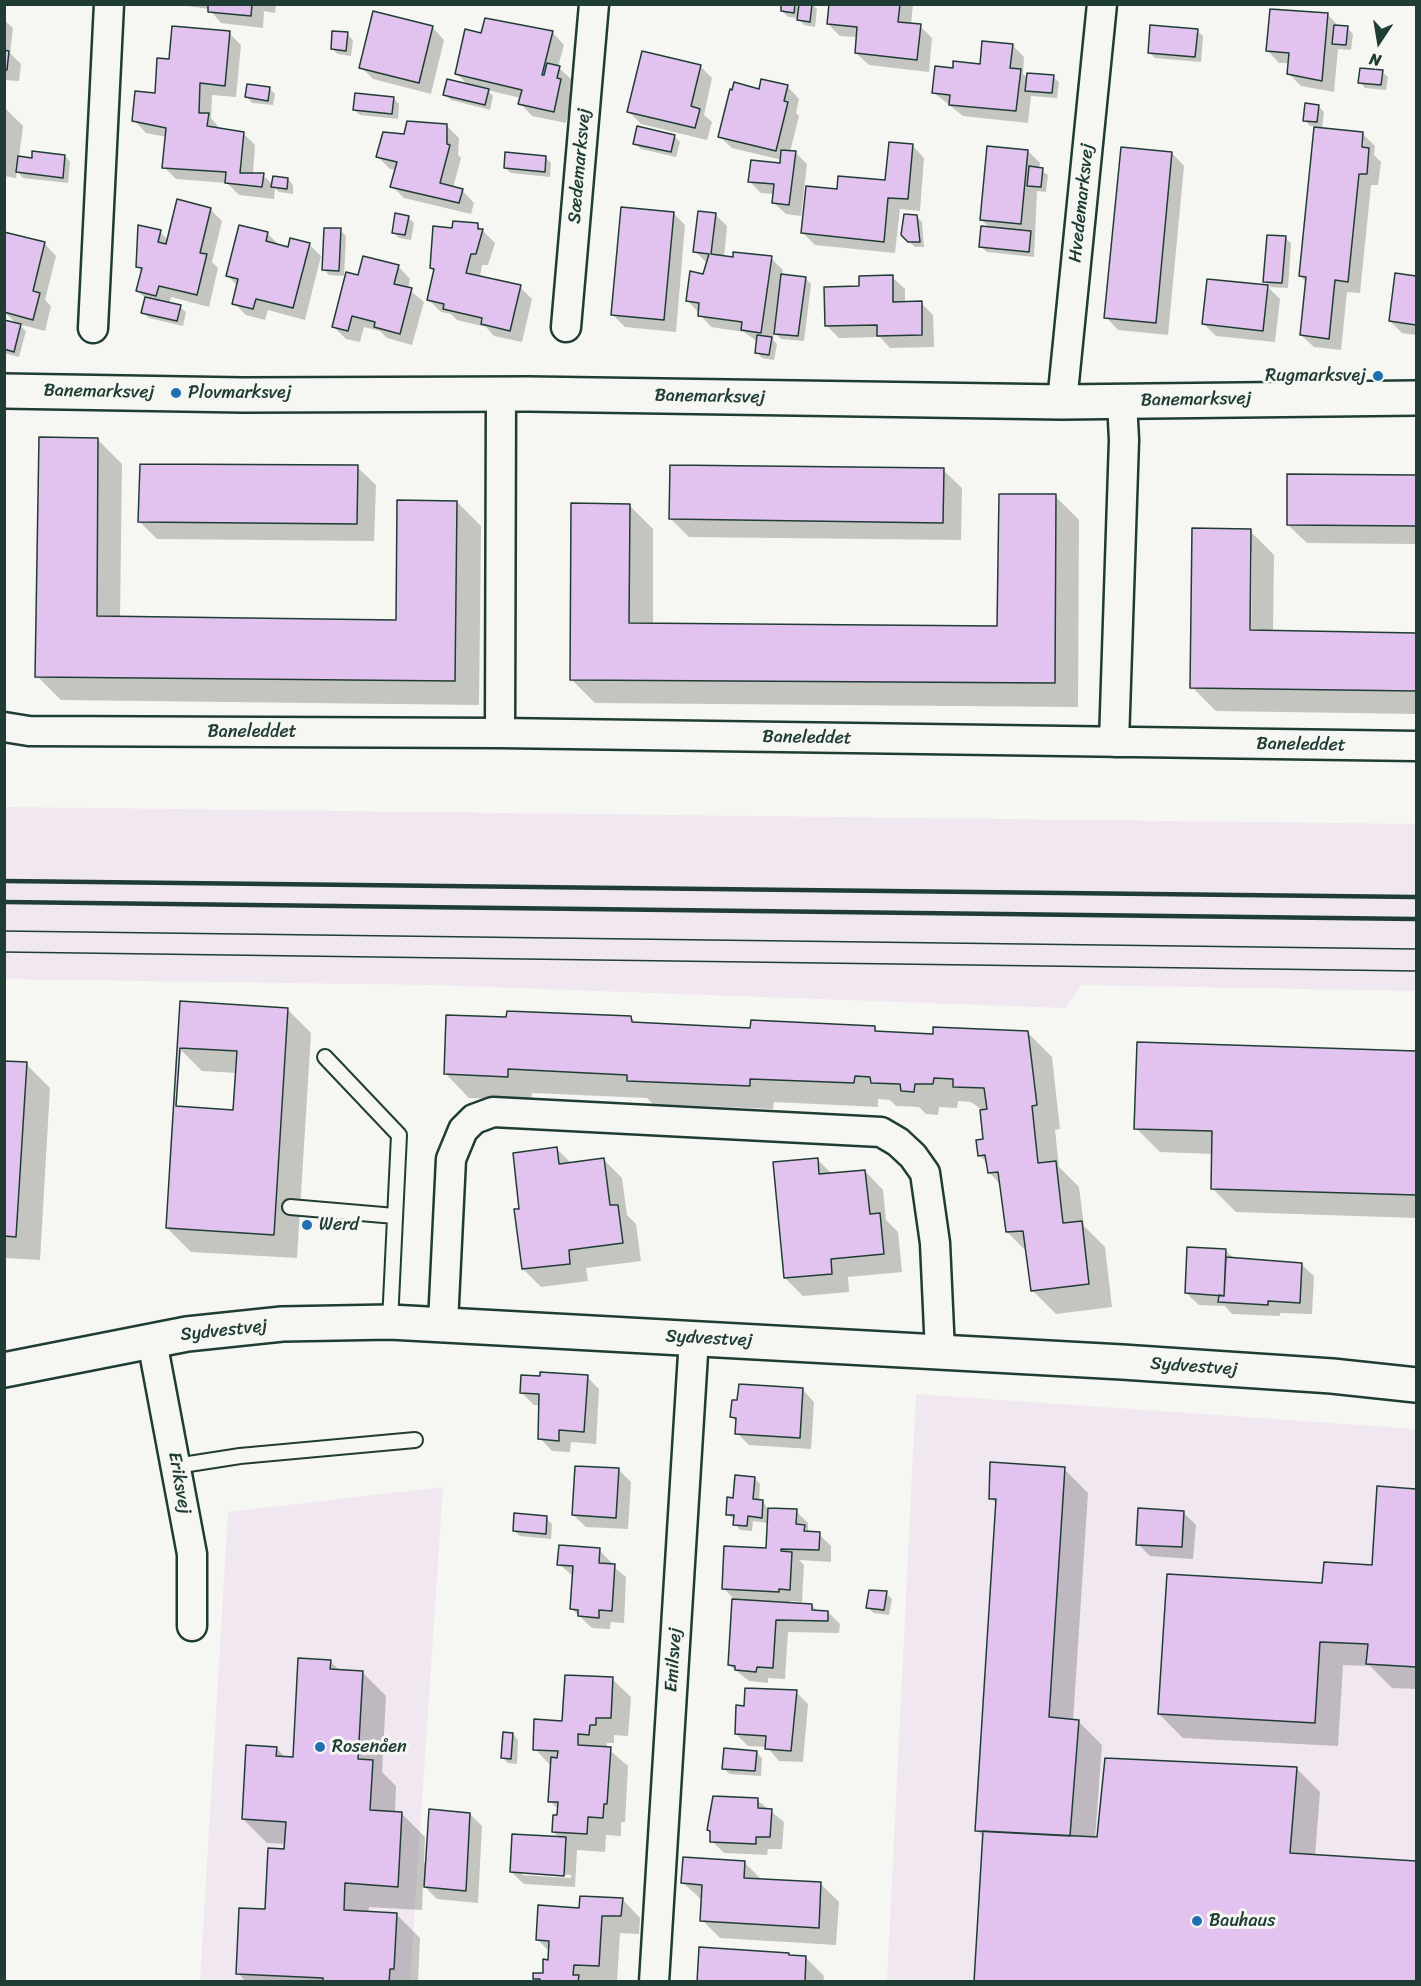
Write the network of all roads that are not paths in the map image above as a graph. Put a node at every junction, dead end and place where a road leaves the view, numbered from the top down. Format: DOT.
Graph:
graph roads {
  1 [pos="109,4"];
  2 [pos="594,4"];
  3 [pos="1102,4"];
  4 [pos="566,327"];
  5 [pos="93,328"];
  6 [pos="4,391"];
  7 [pos="501,394"];
  8 [pos="1416,398"];
  9 [pos="1122,401"];
  10 [pos="1062,402"];
  11 [pos="4,727"];
  12 [pos="500,733"];
  13 [pos="1114,742"];
  14 [pos="1416,746"];
  15 [pos="325,1057"];
  16 [pos="290,1208"];
  17 [pos="395,1216"];
  18 [pos="390,1322"];
  19 [pos="443,1323"];
  20 [pos="694,1338"];
  21 [pos="152,1341"];
  22 [pos="940,1353"];
  23 [pos="4,1370"];
  24 [pos="1416,1385"];
  25 [pos="415,1440"];
  26 [pos="176,1466"];
  27 [pos="192,1626"];
  28 [pos="654,1982"];
  1 -- 5 [label="street"];
  2 -- 4 [label="street, Sædemarksvej"];
  3 -- 10 [label="street, Hvedemarksvej"];
  6 -- 7 [label="street, Banemarksvej"];
  7 -- 10 [label="street, Banemarksvej"];
  7 -- 12 [label="street"];
  8 -- 9 [label="street, Banemarksvej"];
  9 -- 10 [label="street, Banemarksvej"];
  9 -- 13 [label="street"];
  11 -- 12 [label="street, Baneleddet"];
  12 -- 13 [label="street, Baneleddet"];
  13 -- 14 [label="street, Baneleddet"];
  15 -- 17 [label="lane"];
  16 -- 17 [label="lane"];
  17 -- 18 [label="lane"];
  18 -- 19 [label="street, Sydvestvej"];
  18 -- 21 [label="street, Sydvestvej"];
  19 -- 20 [label="street, Sydvestvej"];
  19 -- 22 [label="street"];
  20 -- 22 [label="street, Sydvestvej"];
  20 -- 28 [label="street, Emilsvej"];
  21 -- 23 [label="street, Sydvestvej"];
  21 -- 26 [label="street, Eriksvej"];
  22 -- 24 [label="street, Sydvestvej"];
  25 -- 26 [label="lane"];
  26 -- 27 [label="street, Eriksvej"];
}
